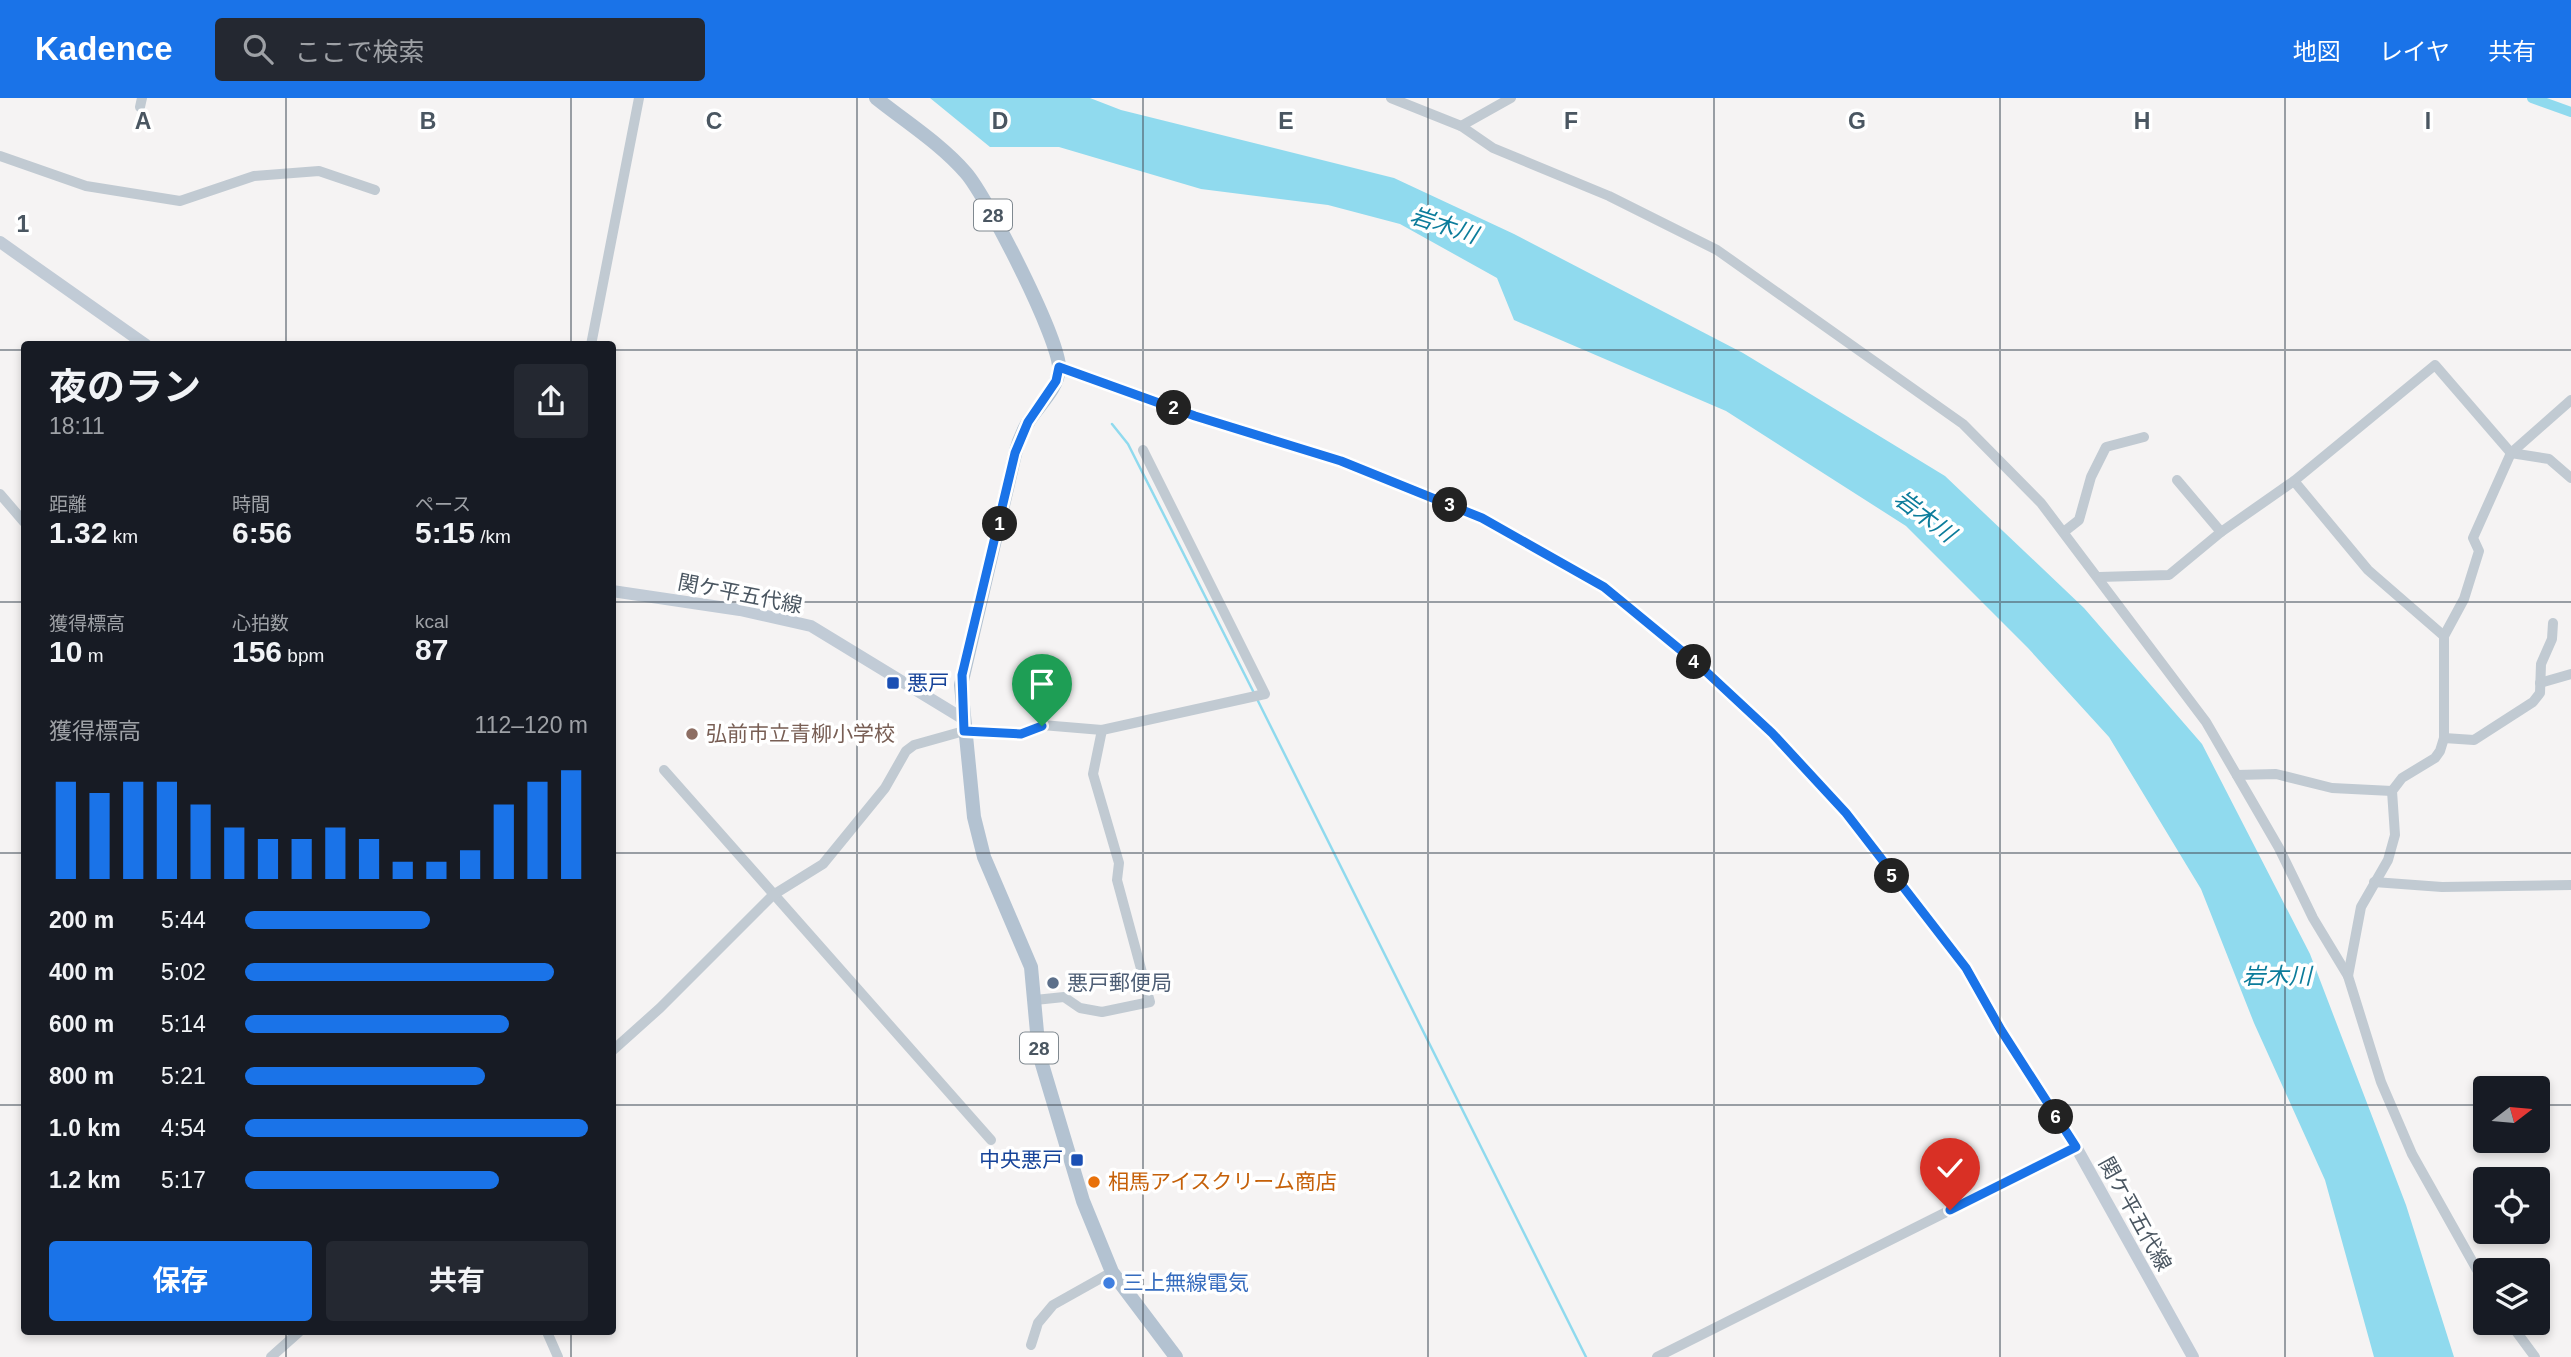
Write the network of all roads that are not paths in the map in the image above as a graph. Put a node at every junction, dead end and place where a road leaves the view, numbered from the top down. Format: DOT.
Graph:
graph roads {
  1 [pos="639,98"];
  2 [pos="876,98"];
  3 [pos="1391,98"];
  4 [pos="1511,98"];
  5 [pos="1461,126"];
  6 [pos="0,156"];
  7 [pos="375,190"];
  8 [pos="0,242"];
  9 [pos="140,341"];
  10 [pos="592,341"];
  11 [pos="1059,367"];
  12 [pos="2571,400"];
  13 [pos="2144,437"];
  14 [pos="1143,450"];
  15 [pos="2511,453"];
  16 [pos="2571,478"];
  17 [pos="2177,480"];
  18 [pos="2294,481"];
  19 [pos="0,494"];
  20 [pos="21,518"];
  21 [pos="2065,531"];
  22 [pos="2221,532"];
  23 [pos="2099,577"];
  24 [pos="616,592"];
  25 [pos="2553,623"];
  26 [pos="2444,636"];
  27 [pos="2571,674"];
  28 [pos="2540,683"];
  29 [pos="963,724"];
  30 [pos="1101,730"];
  31 [pos="2444,737"];
  32 [pos="664,769"];
  33 [pos="2237,775"];
  34 [pos="2392,792"];
  35 [pos="2374,882"];
  36 [pos="2571,885"];
  37 [pos="773,895"];
  38 [pos="2348,976"];
  39 [pos="1035,1000"];
  40 [pos="616,1047"];
  41 [pos="991,1140"];
  42 [pos="2076,1147"];
  43 [pos="2473,1263"];
  44 [pos="1112,1272"];
  45 [pos="296,1335"];
  46 [pos="548,1335"];
  47 [pos="2519,1335"];
  48 [pos="1031,1345"];
  49 [pos="271,1357"];
  50 [pos="558,1357"];
  51 [pos="1176,1357"];
  52 [pos="1657,1357"];
  53 [pos="2193,1357"];
  54 [pos="2535,1357"];
  1 -- 10 [label="street"];
  2 -- 11 [label="main road, 28"];
  3 -- 5 [label="street"];
  4 -- 5 [label="street"];
  5 -- 21 [label="street"];
  6 -- 7 [label="street"];
  8 -- 9 [label="main road"];
  11 -- 29 [label="main road, 28"];
  11 -- 42 [label="main road, 関ケ平五代線"];
  12 -- 15 [label="street"];
  13 -- 21 [label="street"];
  14 -- 30 [label="street"];
  15 -- 16 [label="street"];
  15 -- 18 [label="street"];
  15 -- 26 [label="street"];
  17 -- 22 [label="street"];
  18 -- 22 [label="street"];
  18 -- 26 [label="street"];
  19 -- 20 [label="street"];
  21 -- 23 [label="street"];
  22 -- 23 [label="street"];
  23 -- 33 [label="street"];
  24 -- 29 [label="main road, 関ケ平五代線"];
  25 -- 28 [label="street"];
  26 -- 31 [label="street"];
  27 -- 28 [label="street"];
  28 -- 31 [label="street"];
  29 -- 30 [label="street"];
  29 -- 37 [label="street"];
  29 -- 39 [label="main road, 28"];
  30 -- 39 [label="street"];
  31 -- 34 [label="street"];
  32 -- 37 [label="street"];
  33 -- 34 [label="street"];
  33 -- 38 [label="street"];
  34 -- 35 [label="street"];
  35 -- 36 [label="street"];
  35 -- 38 [label="street"];
  37 -- 40 [label="street"];
  37 -- 41 [label="street"];
  38 -- 43 [label="street"];
  39 -- 44 [label="main road, 28"];
  42 -- 52 [label="street"];
  42 -- 53 [label="main road, 関ケ平五代線"];
  44 -- 48 [label="street"];
  44 -- 51 [label="main road, 28"];
  45 -- 49 [label="street"];
  46 -- 50 [label="street"];
  47 -- 54 [label="street"];
}
